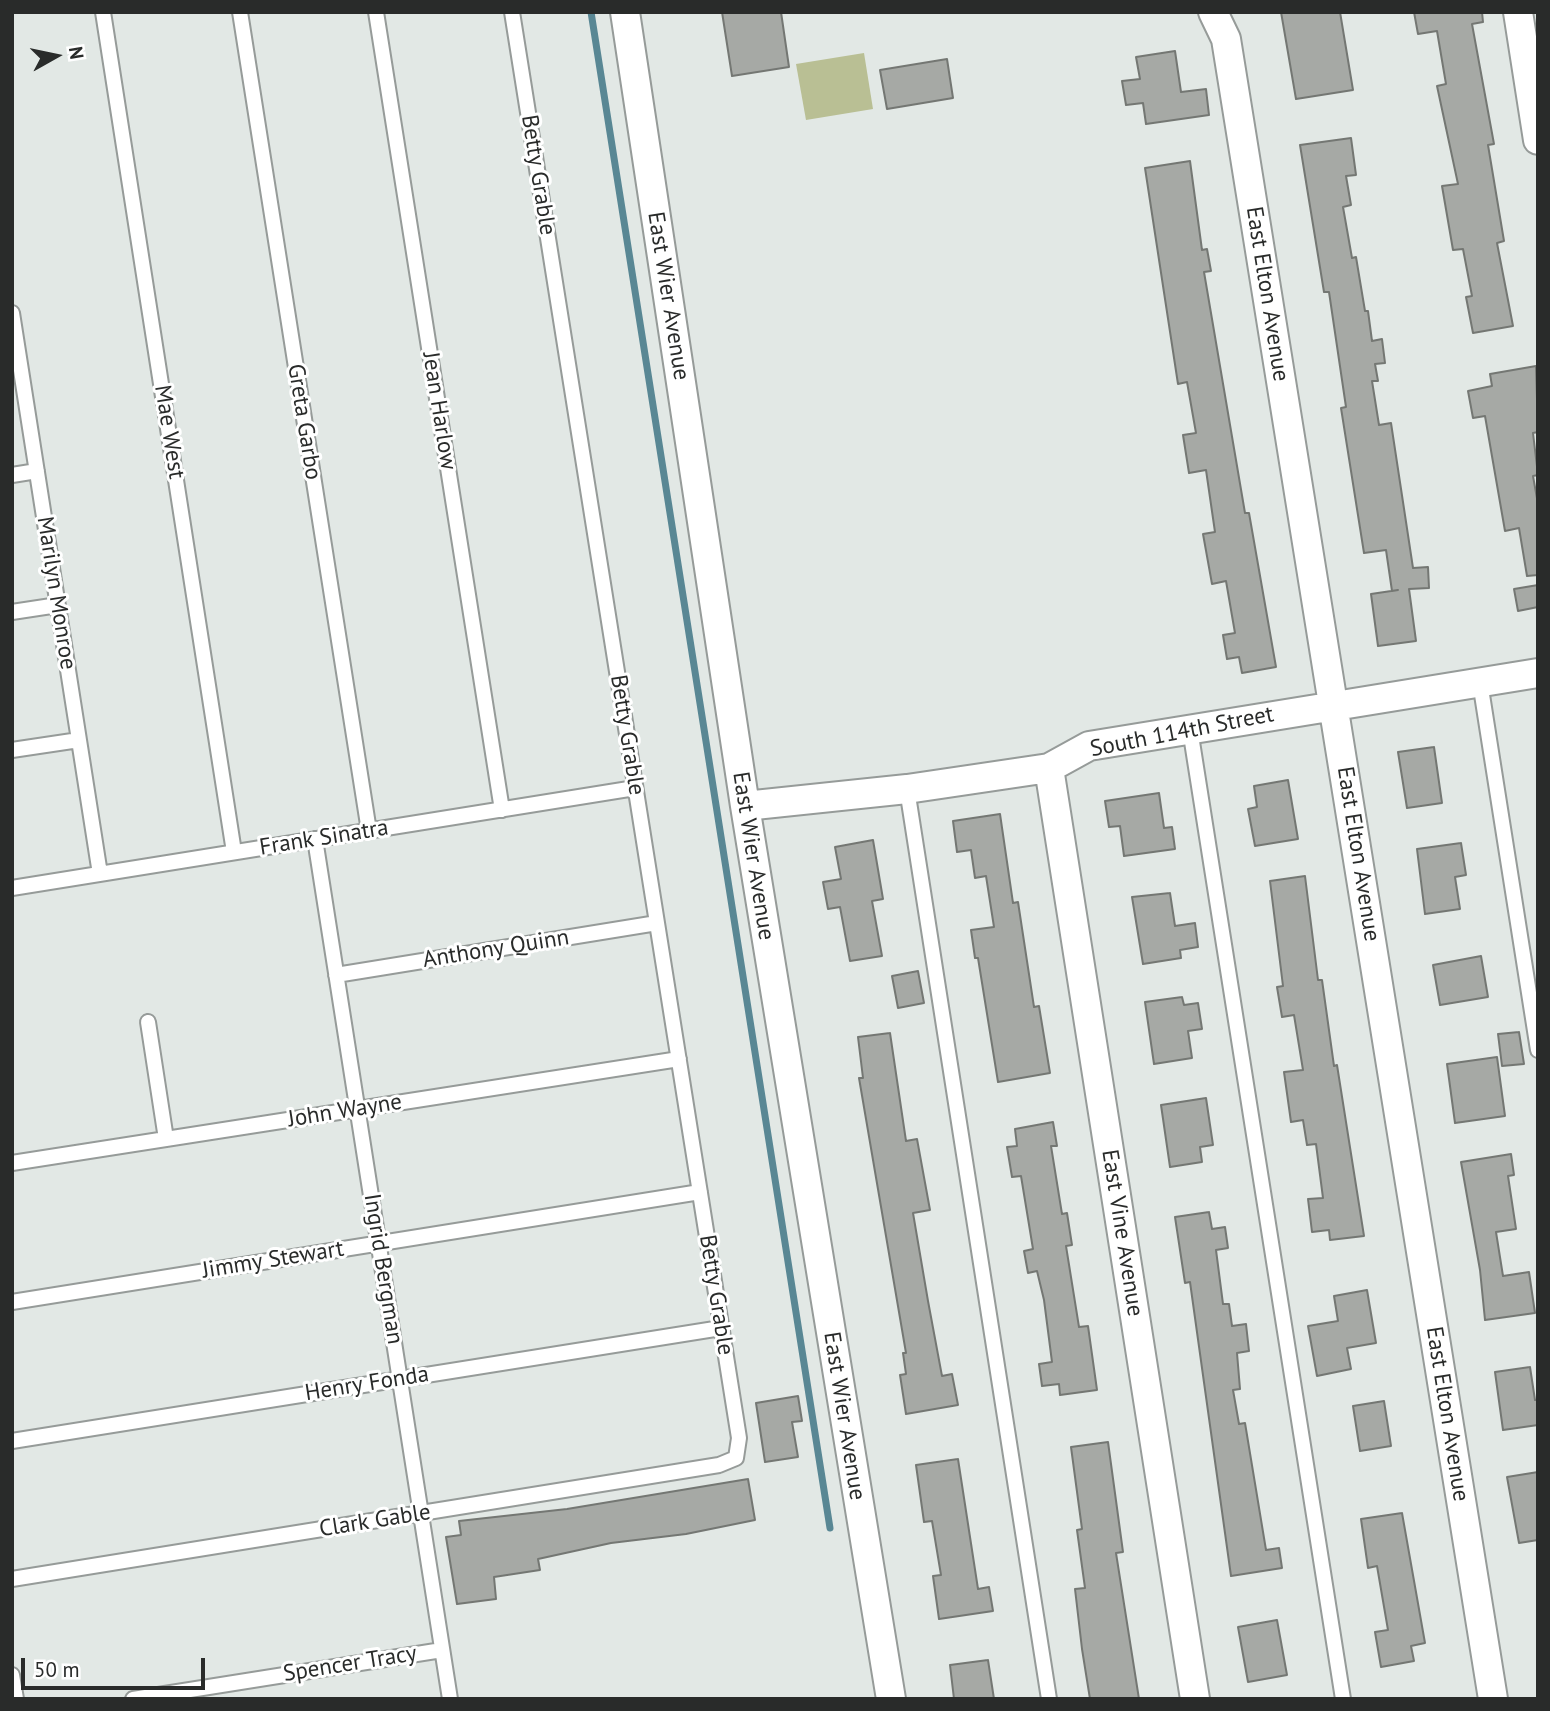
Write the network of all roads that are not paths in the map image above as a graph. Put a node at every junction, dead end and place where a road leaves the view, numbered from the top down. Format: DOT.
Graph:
graph roads {
  1 [pos="103,12"];
  2 [pos="240,12"];
  3 [pos="376,12"];
  4 [pos="512,12"];
  5 [pos="625,12"];
  6 [pos="1213,12"];
  7 [pos="1518,12"];
  8 [pos="1534,94"];
  9 [pos="1538,139"];
  10 [pos="12,313"];
  11 [pos="14,337"];
  12 [pos="37,471"];
  13 [pos="12,475"];
  14 [pos="58,605"];
  15 [pos="12,612"];
  16 [pos="1538,673"];
  17 [pos="1480,682"];
  18 [pos="1334,705"];
  19 [pos="1190,729"];
  20 [pos="79,740"];
  21 [pos="12,750"];
  22 [pos="1049,768"];
  23 [pos="635,788"];
  24 [pos="907,789"];
  25 [pos="745,806"];
  26 [pos="502,810"];
  27 [pos="369,831"];
  28 [pos="314,839"];
  29 [pos="234,852"];
  30 [pos="100,874"];
  31 [pos="12,888"];
  32 [pos="657,923"];
  33 [pos="336,975"];
  34 [pos="148,1022"];
  35 [pos="1538,1050"];
  36 [pos="679,1059"];
  37 [pos="357,1109"];
  38 [pos="166,1139"];
  39 [pos="12,1163"];
  40 [pos="700,1192"];
  41 [pos="379,1244"];
  42 [pos="12,1301"];
  43 [pos="721,1328"];
  44 [pos="400,1379"];
  45 [pos="12,1441"];
  46 [pos="736,1458"];
  47 [pos="421,1513"];
  48 [pos="12,1579"];
  49 [pos="442,1650"];
  50 [pos="12,1675"];
  51 [pos="16,1699"];
  52 [pos="133,1699"];
  53 [pos="450,1699"];
  54 [pos="891,1699"];
  55 [pos="1049,1699"];
  56 [pos="1195,1699"];
  57 [pos="1343,1699"];
  58 [pos="1493,1699"];
  1 -- 29 [label="lane, Mae West"];
  2 -- 27 [label="lane, Greta Garbo"];
  3 -- 26 [label="lane, Jean Harlow"];
  4 -- 23 [label="lane, Betty Grable"];
  5 -- 25 [label="street, East Wier Avenue"];
  6 -- 18 [label="street, East Elton Avenue"];
  7 -- 8 [label="street"];
  8 -- 9 [label="street"];
  10 -- 11 [label="lane, Marilyn Monroe"];
  11 -- 12 [label="lane, Marilyn Monroe"];
  12 -- 13 [label="lane"];
  12 -- 14 [label="lane, Marilyn Monroe"];
  14 -- 15 [label="lane"];
  14 -- 20 [label="lane, Marilyn Monroe"];
  16 -- 17 [label="street, South 114th Street"];
  17 -- 18 [label="street, South 114th Street"];
  17 -- 35 [label="lane"];
  18 -- 19 [label="street, South 114th Street"];
  18 -- 58 [label="street, East Elton Avenue"];
  19 -- 22 [label="street, South 114th Street"];
  19 -- 57 [label="lane"];
  20 -- 21 [label="lane"];
  20 -- 30 [label="lane, Marilyn Monroe"];
  22 -- 24 [label="street, South 114th Street"];
  22 -- 56 [label="street, East Vine Avenue"];
  23 -- 26 [label="lane, Frank Sinatra"];
  23 -- 32 [label="lane, Betty Grable"];
  24 -- 25 [label="street, South 114th Street"];
  24 -- 55 [label="lane"];
  25 -- 54 [label="street, East Wier Avenue"];
  26 -- 27 [label="lane, Frank Sinatra"];
  27 -- 28 [label="lane, Frank Sinatra"];
  28 -- 29 [label="lane, Frank Sinatra"];
  28 -- 33 [label="lane, Ingrid Bergman"];
  29 -- 30 [label="lane, Frank Sinatra"];
  30 -- 31 [label="lane, Frank Sinatra"];
  32 -- 33 [label="lane, Anthony Quinn"];
  32 -- 36 [label="lane, Betty Grable"];
  33 -- 37 [label="lane, Ingrid Bergman"];
  34 -- 38 [label="lane"];
  36 -- 37 [label="lane, John Wayne"];
  36 -- 40 [label="lane, Betty Grable"];
  37 -- 38 [label="lane, John Wayne"];
  37 -- 41 [label="lane, Ingrid Bergman"];
  38 -- 39 [label="lane, John Wayne"];
  40 -- 41 [label="lane, Jimmy Stewart"];
  40 -- 43 [label="lane, Betty Grable"];
  41 -- 42 [label="lane, Jimmy Stewart"];
  41 -- 44 [label="lane, Ingrid Bergman"];
  43 -- 44 [label="lane, Henry Fonda"];
  43 -- 46 [label="lane, Betty Grable"];
  44 -- 45 [label="lane, Henry Fonda"];
  44 -- 47 [label="lane, Ingrid Bergman"];
  46 -- 47 [label="lane, Clark Gable"];
  47 -- 48 [label="lane, Clark Gable"];
  47 -- 49 [label="lane, Ingrid Bergman"];
  49 -- 52 [label="lane, Spencer Tracy"];
  49 -- 53 [label="lane, Ingrid Bergman"];
  50 -- 51 [label="lane"];
}
